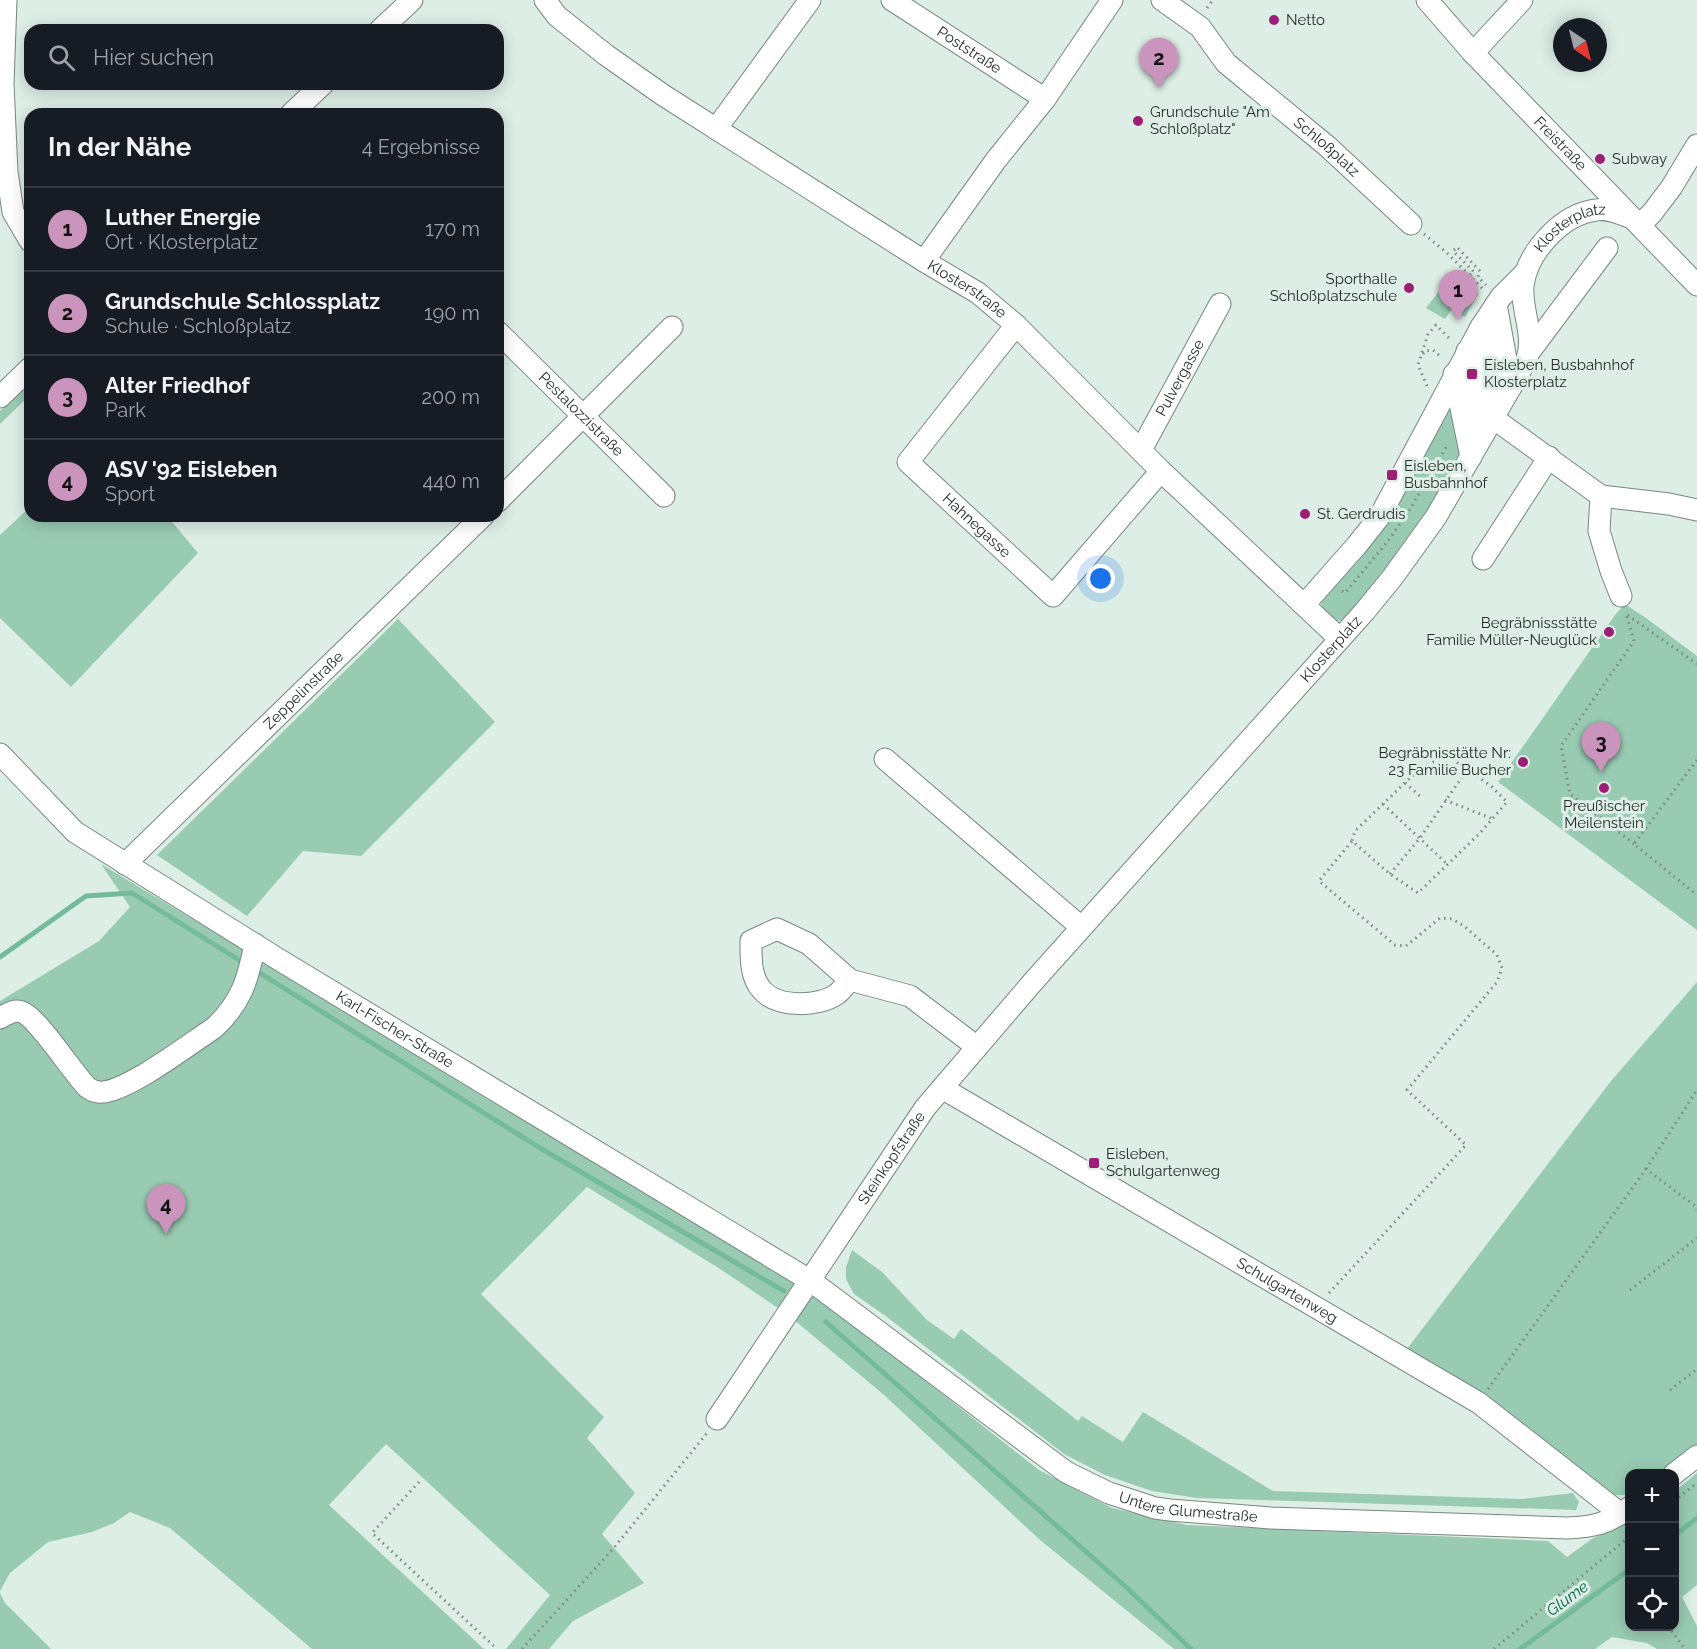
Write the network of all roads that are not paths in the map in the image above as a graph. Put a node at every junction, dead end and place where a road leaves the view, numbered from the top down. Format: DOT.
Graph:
graph roads {
  1 [pos="6,0"];
  2 [pos="412,0"];
  3 [pos="545,0"];
  4 [pos="810,0"];
  5 [pos="892,0"];
  6 [pos="1112,0"];
  7 [pos="1162,0"];
  8 [pos="1427,0"];
  9 [pos="1522,0"];
  10 [pos="386,24"];
  11 [pos="1473,53"];
  12 [pos="317,90"];
  13 [pos="1045,99"];
  14 [pos="297,108"];
  15 [pos="716,129"];
  16 [pos="1697,145"];
  17 [pos="1636,221"];
  18 [pos="1411,224"];
  19 [pos="24,231"];
  20 [pos="1607,248"];
  21 [pos="924,261"];
  22 [pos="1526,273"];
  23 [pos="1697,285"];
  24 [pos="1220,304"];
  25 [pos="1496,304"];
  26 [pos="1016,325"];
  27 [pos="672,327"];
  28 [pos="1481,327"];
  29 [pos="504,339"];
  30 [pos="1530,351"];
  31 [pos="1460,365"];
  32 [pos="24,374"];
  33 [pos="1511,387"];
  34 [pos="0,397"];
  35 [pos="584,417"];
  36 [pos="1491,421"];
  37 [pos="1141,450"];
  38 [pos="1549,457"];
  39 [pos="1468,462"];
  40 [pos="1161,471"];
  41 [pos="504,495"];
  42 [pos="664,496"];
  43 [pos="1601,496"];
  44 [pos="1697,510"];
  45 [pos="477,522"];
  46 [pos="1483,559"];
  47 [pos="1621,596"];
  48 [pos="1304,605"];
  49 [pos="1340,639"];
  50 [pos="0,754"];
  51 [pos="885,759"];
  52 [pos="124,864"];
  53 [pos="1086,922"];
  54 [pos="254,951"];
  55 [pos="850,980"];
  56 [pos="0,1018"];
  57 [pos="977,1047"];
  58 [pos="942,1088"];
  59 [pos="808,1286"];
  60 [pos="717,1419"];
  61 [pos="1697,1456"];
  62 [pos="1679,1469"];
  63 [pos="1625,1511"];
  1 -- 19 [label="street"];
  2 -- 10 [label="street"];
  3 -- 15 [label="street, Klosterstraße"];
  4 -- 15 [label="street"];
  5 -- 13 [label="street, Poststraße"];
  6 -- 13 [label="street"];
  7 -- 18 [label="street, Schloßplatz"];
  8 -- 11 [label="street, Freistraße"];
  9 -- 11 [label="street"];
  11 -- 17 [label="street, Freistraße"];
  12 -- 14 [label="street"];
  13 -- 21 [label="street"];
  15 -- 21 [label="street, Klosterstraße"];
  16 -- 17 [label="street"];
  17 -- 22 [label="street, Klosterplatz"];
  17 -- 23 [label="street, Freistraße"];
  20 -- 30 [label="street, Klosterplatz"];
  21 -- 26 [label="street, Klosterstraße"];
  22 -- 25 [label="street, Klosterplatz"];
  22 -- 30 [label="street, Klosterplatz"];
  24 -- 37 [label="street, Pulvergasse"];
  25 -- 28 [label="street, Klosterplatz"];
  25 -- 33 [label="street"];
  26 -- 37 [label="street, Klosterstraße"];
  26 -- 40 [label="street, Hahnegasse"];
  27 -- 35 [label="street"];
  28 -- 31 [label="street, Klosterplatz"];
  28 -- 36 [label="street"];
  29 -- 35 [label="street, Pestalozzistraße"];
  30 -- 33 [label="street, Klosterplatz"];
  31 -- 36 [label="street"];
  31 -- 39 [label="street"];
  31 -- 48 [label="street, Klosterplatz"];
  32 -- 34 [label="street"];
  33 -- 36 [label="street, Klosterplatz"];
  35 -- 41 [label="street"];
  35 -- 42 [label="street, Pestalozzistraße"];
  36 -- 38 [label="street"];
  36 -- 39 [label="street, Klosterplatz"];
  37 -- 40 [label="street, Klosterstraße"];
  38 -- 43 [label="street"];
  38 -- 46 [label="street"];
  39 -- 49 [label="street, Klosterplatz"];
  40 -- 48 [label="street, Klosterstraße"];
  43 -- 44 [label="street"];
  43 -- 47 [label="street"];
  45 -- 52 [label="street, Zeppelinstraße"];
  48 -- 49 [label="street, Klosterstraße"];
  49 -- 53 [label="street, Klosterplatz"];
  50 -- 52 [label="street, Karl-Fischer-Straße"];
  51 -- 53 [label="street"];
  52 -- 54 [label="street, Karl-Fischer-Straße"];
  53 -- 57 [label="street, Steinkopfstraße"];
  54 -- 56 [label="street"];
  54 -- 59 [label="street, Karl-Fischer-Straße"];
  55 -- 55 [label="street"];
  55 -- 57 [label="street"];
  57 -- 58 [label="street, Steinkopfstraße"];
  58 -- 59 [label="street, Steinkopfstraße"];
  58 -- 63 [label="street, Schulgartenweg"];
  59 -- 60 [label="street, Steinkopfstraße"];
  59 -- 63 [label="street, Untere Glumestraße"];
  61 -- 62 [label="street"];
}
